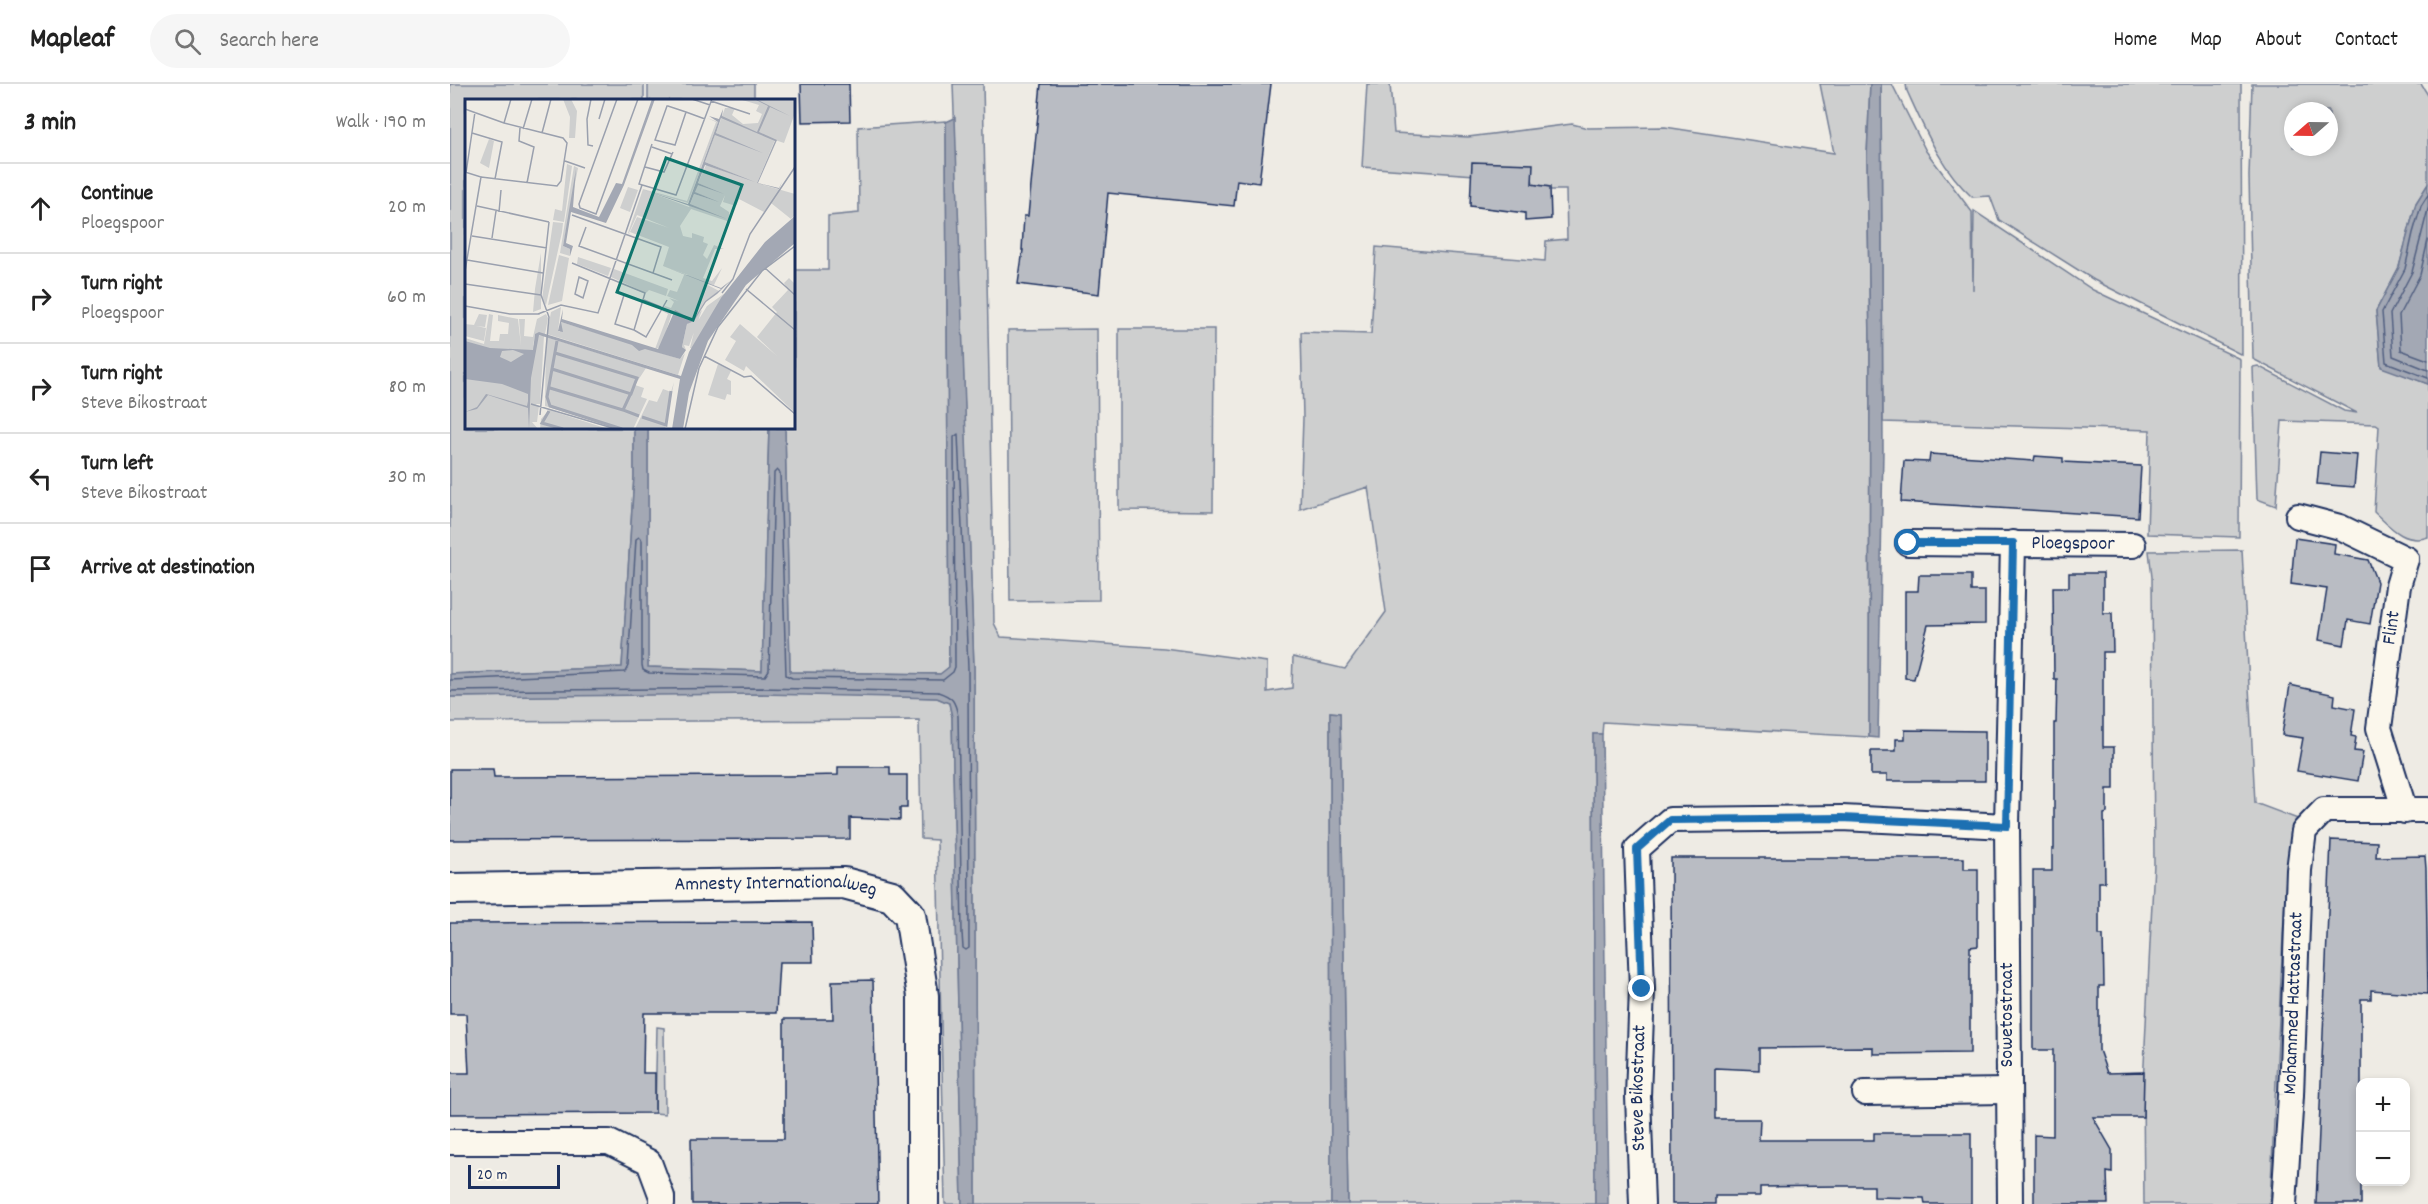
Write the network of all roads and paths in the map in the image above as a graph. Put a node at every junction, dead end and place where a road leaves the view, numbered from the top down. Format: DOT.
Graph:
graph roads {
  1 [pos="2298,516"];
  2 [pos="1908,543"];
  3 [pos="2013,543"];
  4 [pos="2133,545"];
  5 [pos="2417,558"];
  6 [pos="2417,811"];
  7 [pos="2007,826"];
  8 [pos="450,889"];
  9 [pos="2008,1091"];
  10 [pos="1864,1093"];
  11 [pos="450,1142"];
  12 [pos="662,1204"];
  13 [pos="923,1204"];
  14 [pos="1642,1204"];
  15 [pos="2010,1204"];
  16 [pos="2284,1204"];
  1 -- 5 [label="street, Flint"];
  2 -- 3 [label="street, Ploegspoor"];
  3 -- 4 [label="street, Ploegspoor"];
  3 -- 7 [label="street, Ploegspoor"];
  5 -- 6 [label="street, Flint"];
  6 -- 16 [label="street, Mohammed Hattastraat"];
  7 -- 9 [label="street, Sowetostraat"];
  7 -- 14 [label="street, Steve Bikostraat"];
  8 -- 13 [label="street, Amnesty Internationalweg"];
  9 -- 10 [label="street"];
  9 -- 15 [label="street, Sowetostraat"];
  11 -- 12 [label="street"];
}
